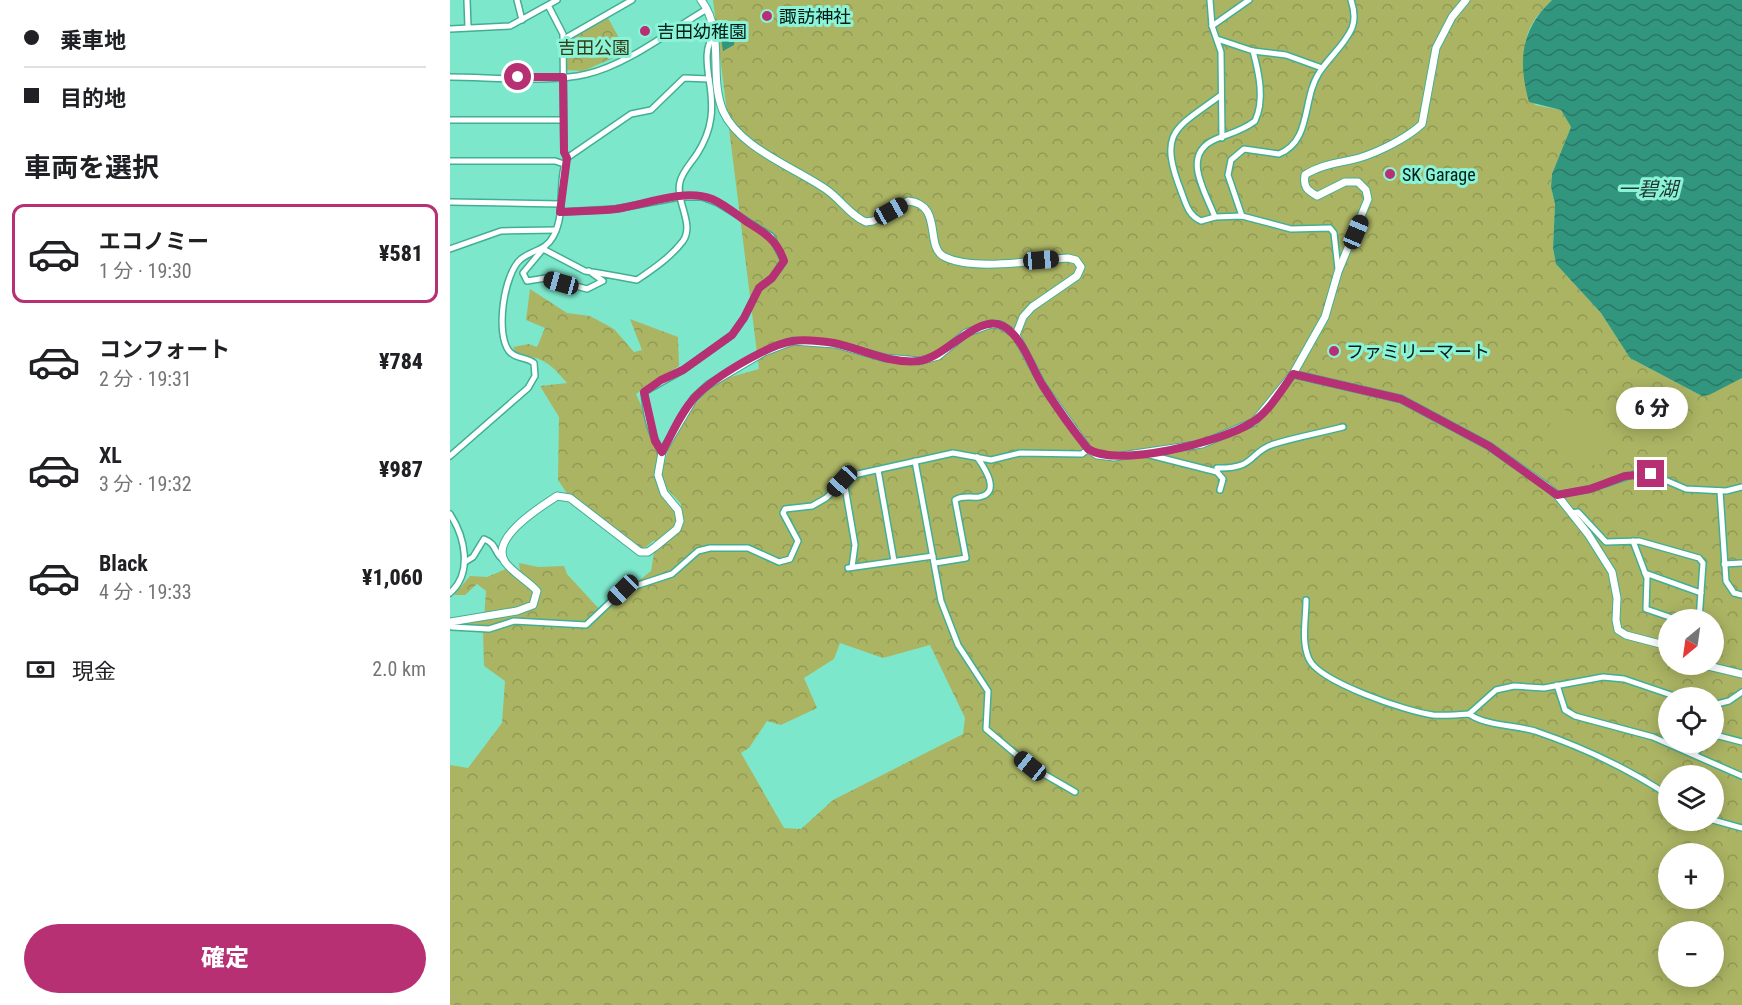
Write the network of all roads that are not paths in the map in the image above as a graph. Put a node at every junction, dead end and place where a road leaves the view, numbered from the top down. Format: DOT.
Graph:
graph roads {
  1 [pos="467,0"];
  2 [pos="517,0"];
  3 [pos="557,0"];
  4 [pos="632,0"];
  5 [pos="701,0"];
  6 [pos="1210,0"];
  7 [pos="1249,0"];
  8 [pos="1351,0"];
  9 [pos="1466,0"];
  10 [pos="549,7"];
  11 [pos="707,9"];
  12 [pos="522,20"];
  13 [pos="1212,26"];
  14 [pos="468,27"];
  15 [pos="450,29"];
  16 [pos="715,34"];
  17 [pos="564,39"];
  18 [pos="1217,39"];
  19 [pos="1253,51"];
  20 [pos="1322,68"];
  21 [pos="450,77"];
  22 [pos="563,77"];
  23 [pos="709,79"];
  24 [pos="1221,95"];
  25 [pos="450,120"];
  26 [pos="563,120"];
  27 [pos="1222,138"];
  28 [pos="567,158"];
  29 [pos="450,161"];
  30 [pos="564,164"];
  31 [pos="680,197"];
  32 [pos="450,202"];
  33 [pos="560,204"];
  34 [pos="560,212"];
  35 [pos="1242,216"];
  36 [pos="1215,217"];
  37 [pos="556,230"];
  38 [pos="450,249"];
  39 [pos="543,249"];
  40 [pos="589,271"];
  41 [pos="1338,272"];
  42 [pos="1016,335"];
  43 [pos="1293,374"];
  44 [pos="1343,427"];
  45 [pos="1088,449"];
  46 [pos="662,452"];
  47 [pos="1144,453"];
  48 [pos="450,456"];
  49 [pos="977,456"];
  50 [pos="915,462"];
  51 [pos="878,470"];
  52 [pos="1217,472"];
  53 [pos="854,475"];
  54 [pos="1742,487"];
  55 [pos="1220,490"];
  56 [pos="1720,491"];
  57 [pos="1557,495"];
  58 [pos="1572,513"];
  59 [pos="450,514"];
  60 [pos="1633,541"];
  61 [pos="934,559"];
  62 [pos="504,560"];
  63 [pos="894,561"];
  64 [pos="465,562"];
  65 [pos="1742,563"];
  66 [pos="1724,564"];
  67 [pos="1645,573"];
  68 [pos="450,593"];
  69 [pos="1701,593"];
  70 [pos="1742,595"];
  71 [pos="1306,600"];
  72 [pos="1700,609"];
  73 [pos="1658,613"];
  74 [pos="450,622"];
  75 [pos="1658,643"];
  76 [pos="1724,670"];
  77 [pos="1742,674"];
  78 [pos="1557,685"];
  79 [pos="1658,691"];
  80 [pos="1742,692"];
  81 [pos="1724,702"];
  82 [pos="1469,714"];
  83 [pos="1724,737"];
  84 [pos="1742,742"];
  85 [pos="1694,754"];
  86 [pos="1742,776"];
  87 [pos="1658,789"];
  88 [pos="1075,792"];
  89 [pos="1724,823"];
  90 [pos="1742,828"];
  1 -- 14 [label="street"];
  2 -- 12 [label="street"];
  3 -- 10 [label="street"];
  4 -- 17 [label="street"];
  5 -- 11 [label="street"];
  6 -- 13 [label="street"];
  7 -- 13 [label="street"];
  8 -- 20 [label="street"];
  9 -- 41 [label="street"];
  10 -- 12 [label="street"];
  10 -- 17 [label="street"];
  11 -- 16 [label="street"];
  11 -- 22 [label="street"];
  12 -- 14 [label="street"];
  13 -- 18 [label="street"];
  14 -- 15 [label="street"];
  16 -- 23 [label="street"];
  16 -- 42 [label="street"];
  17 -- 22 [label="street"];
  18 -- 19 [label="street"];
  18 -- 24 [label="street"];
  19 -- 20 [label="street"];
  19 -- 27 [label="street"];
  20 -- 35 [label="street"];
  21 -- 22 [label="street"];
  22 -- 26 [label="street"];
  23 -- 28 [label="street"];
  23 -- 31 [label="street"];
  24 -- 27 [label="street"];
  24 -- 36 [label="street"];
  25 -- 26 [label="street"];
  26 -- 28 [label="street"];
  27 -- 36 [label="street"];
  28 -- 30 [label="street"];
  29 -- 30 [label="street"];
  30 -- 33 [label="street"];
  31 -- 34 [label="street"];
  31 -- 40 [label="street"];
  31 -- 46 [label="street"];
  32 -- 33 [label="street"];
  33 -- 34 [label="street"];
  34 -- 37 [label="street"];
  35 -- 36 [label="street"];
  35 -- 41 [label="street"];
  37 -- 38 [label="street"];
  37 -- 39 [label="street"];
  39 -- 40 [label="street"];
  39 -- 40 [label="street"];
  39 -- 48 [label="street"];
  41 -- 43 [label="street"];
  42 -- 45 [label="street"];
  42 -- 46 [label="street"];
  43 -- 47 [label="street"];
  43 -- 57 [label="street"];
  44 -- 52 [label="street"];
  45 -- 47 [label="street"];
  45 -- 49 [label="street"];
  46 -- 62 [label="street"];
  47 -- 52 [label="street"];
  49 -- 50 [label="street"];
  49 -- 61 [label="street"];
  50 -- 51 [label="street"];
  50 -- 61 [label="street"];
  51 -- 53 [label="street"];
  51 -- 63 [label="street"];
  52 -- 55 [label="street"];
  53 -- 63 [label="street"];
  53 -- 74 [label="street"];
  54 -- 56 [label="street"];
  56 -- 57 [label="street"];
  56 -- 66 [label="street"];
  57 -- 58 [label="street"];
  58 -- 60 [label="street"];
  58 -- 75 [label="street"];
  59 -- 64 [label="street"];
  60 -- 67 [label="street"];
  60 -- 69 [label="street"];
  61 -- 63 [label="street"];
  61 -- 88 [label="street"];
  62 -- 64 [label="street"];
  62 -- 74 [label="street"];
  64 -- 68 [label="street"];
  65 -- 66 [label="street"];
  66 -- 70 [label="street"];
  67 -- 69 [label="street"];
  67 -- 73 [label="street"];
  69 -- 72 [label="street"];
  71 -- 82 [label="street"];
  76 -- 77 [label="street"];
  78 -- 79 [label="street"];
  78 -- 82 [label="street"];
  78 -- 85 [label="street"];
  80 -- 81 [label="street"];
  82 -- 87 [label="street"];
  83 -- 84 [label="street"];
  85 -- 86 [label="street"];
  89 -- 90 [label="street"];
}
